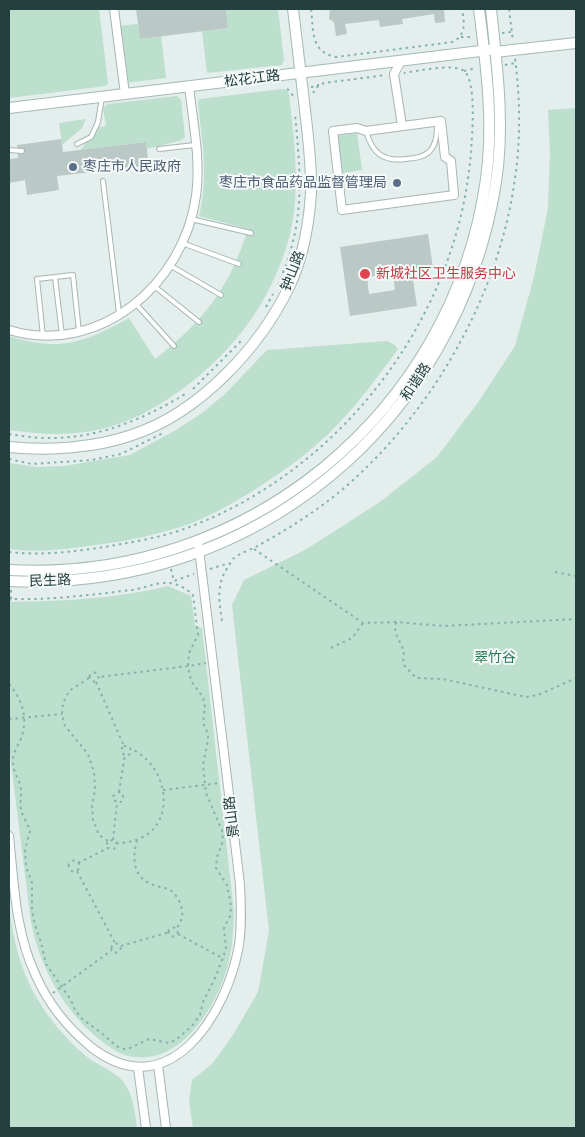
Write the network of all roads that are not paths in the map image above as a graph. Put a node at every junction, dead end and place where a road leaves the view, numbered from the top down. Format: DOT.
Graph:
graph roads {
  1 [pos="114,9"];
  2 [pos="292,9"];
  3 [pos="479,9"];
  4 [pos="490,9"];
  5 [pos="576,43"];
  6 [pos="492,51"];
  7 [pos="401,61"];
  8 [pos="300,73"];
  9 [pos="189,86"];
  10 [pos="124,94"];
  11 [pos="102,97"];
  12 [pos="9,108"];
  13 [pos="437,122"];
  14 [pos="402,126"];
  15 [pos="366,131"];
  16 [pos="77,144"];
  17 [pos="195,145"];
  18 [pos="159,149"];
  19 [pos="9,150"];
  20 [pos="22,151"];
  21 [pos="103,181"];
  22 [pos="192,219"];
  23 [pos="251,234"];
  24 [pos="182,243"];
  25 [pos="239,264"];
  26 [pos="171,266"];
  27 [pos="55,277"];
  28 [pos="154,286"];
  29 [pos="221,295"];
  30 [pos="136,304"];
  31 [pos="119,315"];
  32 [pos="199,322"];
  33 [pos="9,330"];
  34 [pos="79,332"];
  35 [pos="62,335"];
  36 [pos="44,336"];
  37 [pos="174,346"];
  38 [pos="9,447"];
  39 [pos="198,541"];
  40 [pos="200,552"];
  41 [pos="9,570"];
  42 [pos="90,574"];
  43 [pos="9,581"];
  44 [pos="9,836"];
  45 [pos="10,862"];
  46 [pos="158,1065"];
  47 [pos="138,1068"];
  48 [pos="146,1128"];
  49 [pos="166,1128"];
  1 -- 10 [label="street"];
  2 -- 8 [label="main road, 钟山路"];
  3 -- 6 [label="main road, 和谐路"];
  4 -- 6 [label="main road, 和谐路"];
  5 -- 6 [label="main road, 松花江路"];
  6 -- 7 [label="main road, 松花江路"];
  6 -- 39 [label="main road, 和谐路"];
  6 -- 40 [label="main road, 和谐路"];
  7 -- 8 [label="main road, 松花江路"];
  7 -- 14 [label="street"];
  8 -- 9 [label="main road, 松花江路"];
  8 -- 38 [label="main road, 钟山路"];
  9 -- 10 [label="main road, 松花江路"];
  9 -- 17 [label="street"];
  10 -- 11 [label="main road, 松花江路"];
  11 -- 12 [label="main road, 松花江路"];
  11 -- 16 [label="lane"];
  13 -- 14 [label="street"];
  13 -- 15 [label="lane"];
  13 -- 15 [label="street"];
  14 -- 15 [label="street"];
  17 -- 18 [label="lane"];
  17 -- 22 [label="street"];
  19 -- 20 [label="lane"];
  21 -- 31 [label="lane"];
  22 -- 23 [label="lane"];
  22 -- 24 [label="street"];
  24 -- 25 [label="lane"];
  24 -- 26 [label="street"];
  26 -- 28 [label="street"];
  26 -- 29 [label="lane"];
  27 -- 34 [label="lane"];
  27 -- 35 [label="lane"];
  27 -- 36 [label="lane"];
  28 -- 30 [label="street"];
  28 -- 32 [label="lane"];
  30 -- 31 [label="street"];
  30 -- 37 [label="lane"];
  31 -- 34 [label="street"];
  33 -- 36 [label="street"];
  34 -- 35 [label="street"];
  35 -- 36 [label="street"];
  39 -- 40 [label="street, 景山路"];
  39 -- 42 [label="main road, 和谐路"];
  40 -- 42 [label="main road, 和谐路"];
  40 -- 46 [label="street, 景山路"];
  41 -- 42 [label="main road, 民生路"];
  42 -- 43 [label="main road, 民生路"];
  44 -- 45 [label="street, 景山路"];
  45 -- 47 [label="street, 景山路"];
  46 -- 47 [label="street, 景山路"];
  46 -- 49 [label="street"];
  47 -- 48 [label="street"];
}
